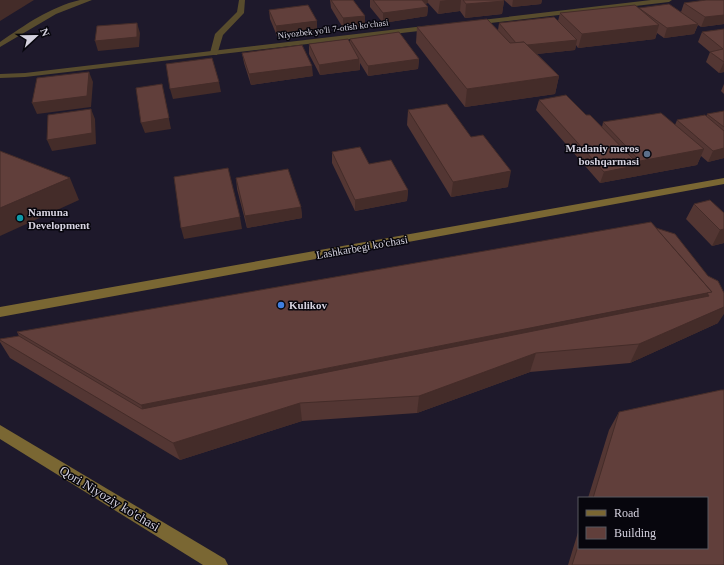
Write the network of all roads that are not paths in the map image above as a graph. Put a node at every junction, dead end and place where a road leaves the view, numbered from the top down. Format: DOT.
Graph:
graph roads {
  1 [pos="89,0"];
  2 [pos="242,0"];
  3 [pos="669,0"];
  4 [pos="464,24"];
  5 [pos="440,26"];
  6 [pos="0,45"];
  7 [pos="214,52"];
  8 [pos="0,76"];
  9 [pos="724,181"];
  10 [pos="0,312"];
  11 [pos="0,431"];
  12 [pos="220,565"];
  1 -- 6 [label="street"];
  2 -- 7 [label="street"];
  3 -- 4 [label="street"];
  5 -- 7 [label="street, Niyozbek yo'li 7-otish ko'chasi"];
  7 -- 8 [label="street, Niyozbek yo'li 7-otish ko'chasi"];
  9 -- 10 [label="street, Lashkarbegi ko'chasi"];
  11 -- 12 [label="street, Qori Niyoziy ko'chasi"];
}
